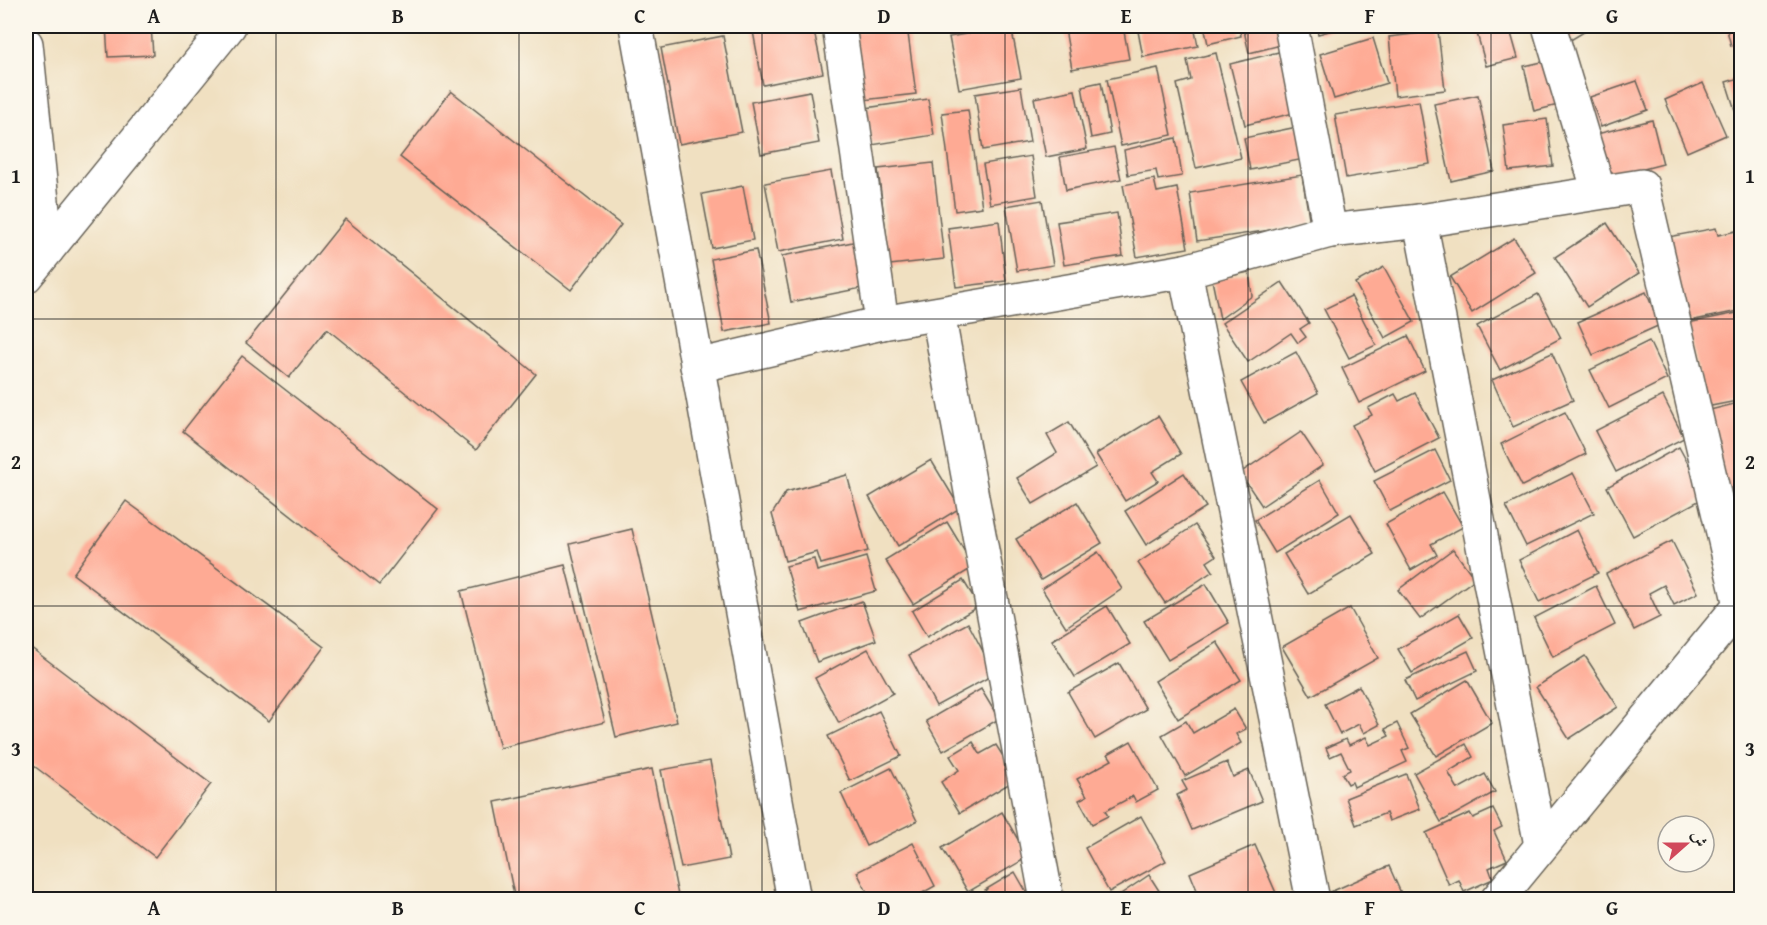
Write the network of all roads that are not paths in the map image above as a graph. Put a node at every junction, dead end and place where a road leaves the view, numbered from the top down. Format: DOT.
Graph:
graph roads {
  1 [pos="636,26"];
  2 [pos="839,26"];
  3 [pos="1291,26"];
  4 [pos="1549,26"];
  5 [pos="218,32"];
  6 [pos="26,44"];
  7 [pos="1599,192"];
  8 [pos="1420,220"];
  9 [pos="1330,231"];
  10 [pos="47,250"];
  11 [pos="1185,271"];
  12 [pos="26,276"];
  13 [pos="938,314"];
  14 [pos="882,323"];
  15 [pos="697,366"];
  16 [pos="1741,607"];
  17 [pos="1541,845"];
  18 [pos="794,900"];
  19 [pos="1047,900"];
  20 [pos="1313,900"];
  21 [pos="1497,900"];
  1 -- 15 [label="street"];
  2 -- 14 [label="street"];
  3 -- 9 [label="street"];
  4 -- 7 [label="street"];
  5 -- 10 [label="street"];
  6 -- 10 [label="street"];
  7 -- 8 [label="street"];
  7 -- 16 [label="street"];
  8 -- 9 [label="street"];
  8 -- 17 [label="street"];
  9 -- 11 [label="street"];
  10 -- 12 [label="street"];
  11 -- 13 [label="street"];
  11 -- 20 [label="street"];
  13 -- 14 [label="street"];
  13 -- 19 [label="street"];
  14 -- 15 [label="street"];
  15 -- 18 [label="street"];
  16 -- 17 [label="street"];
  17 -- 21 [label="street"];
}
